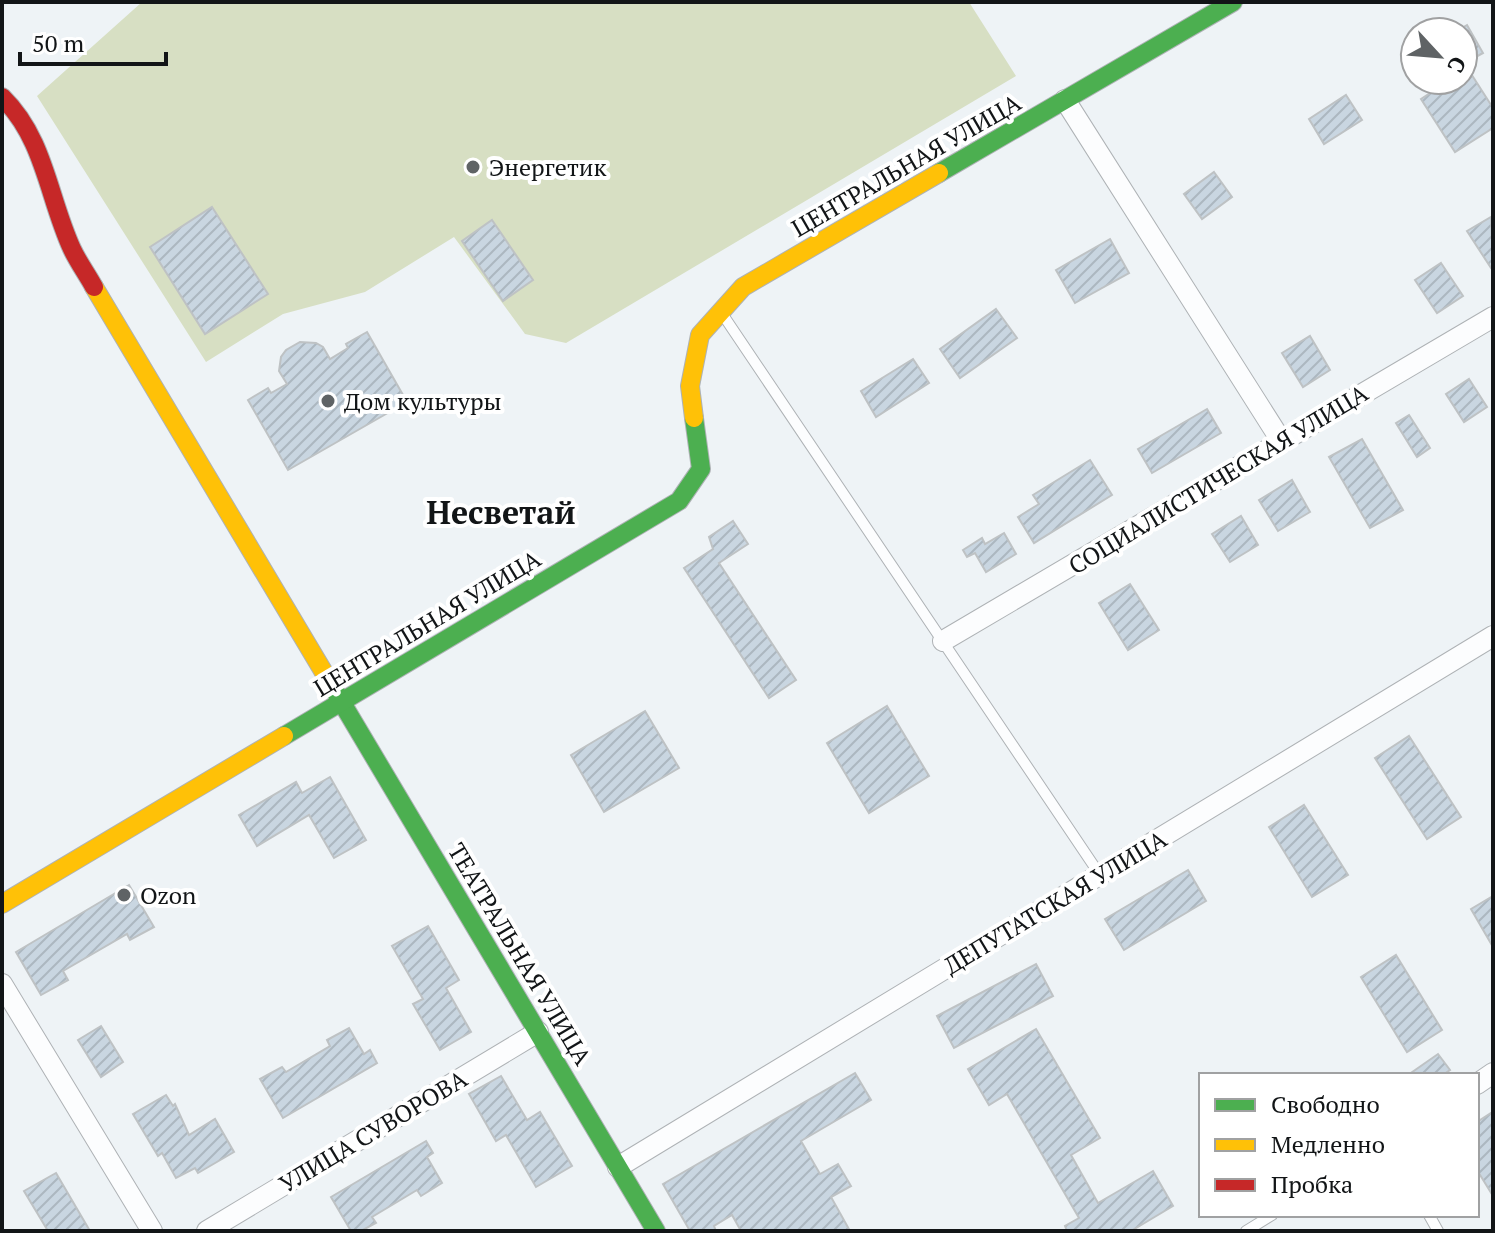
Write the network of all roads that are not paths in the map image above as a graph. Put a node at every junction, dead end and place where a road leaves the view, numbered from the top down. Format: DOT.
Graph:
graph roads {
  1 [pos="1233,2"];
  2 [pos="2,97"];
  3 [pos="1065,100"];
  4 [pos="721,312"];
  5 [pos="1493,317"];
  6 [pos="1282,442"];
  7 [pos="1493,636"];
  8 [pos="943,641"];
  9 [pos="342,701"];
  10 [pos="1100,875"];
  11 [pos="2,904"];
  12 [pos="2,984"];
  13 [pos="538,1032"];
  14 [pos="618,1167"];
  15 [pos="1269,1217"];
  16 [pos="152,1231"];
  17 [pos="207,1231"];
  18 [pos="656,1231"];
  19 [pos="1246,1231"];
  1 -- 3 [label="main road, ЦЕНТРАЛЬНАЯ УЛИЦА"];
  2 -- 9 [label="main road, ТЕАТРАЛЬНАЯ УЛИЦА"];
  3 -- 4 [label="main road, ЦЕНТРАЛЬНАЯ УЛИЦА"];
  3 -- 6 [label="street"];
  4 -- 8 [label="lane"];
  4 -- 9 [label="main road, ЦЕНТРАЛЬНАЯ УЛИЦА"];
  5 -- 6 [label="street, СОЦИАЛИСТИЧЕСКАЯ УЛИЦА"];
  6 -- 8 [label="street, СОЦИАЛИСТИЧЕСКАЯ УЛИЦА"];
  7 -- 10 [label="street, ДЕПУТАТСКАЯ УЛИЦА"];
  8 -- 10 [label="lane"];
  9 -- 11 [label="main road, ЦЕНТРАЛЬНАЯ УЛИЦА"];
  9 -- 13 [label="main road, ТЕАТРАЛЬНАЯ УЛИЦА"];
  10 -- 14 [label="street, ДЕПУТАТСКАЯ УЛИЦА"];
  12 -- 16 [label="street"];
  13 -- 14 [label="main road, ТЕАТРАЛЬНАЯ УЛИЦА"];
  13 -- 17 [label="street, УЛИЦА СУВОРОВА"];
  14 -- 18 [label="main road, ТЕАТРАЛЬНАЯ УЛИЦА"];
  15 -- 19 [label="lane"];
}
